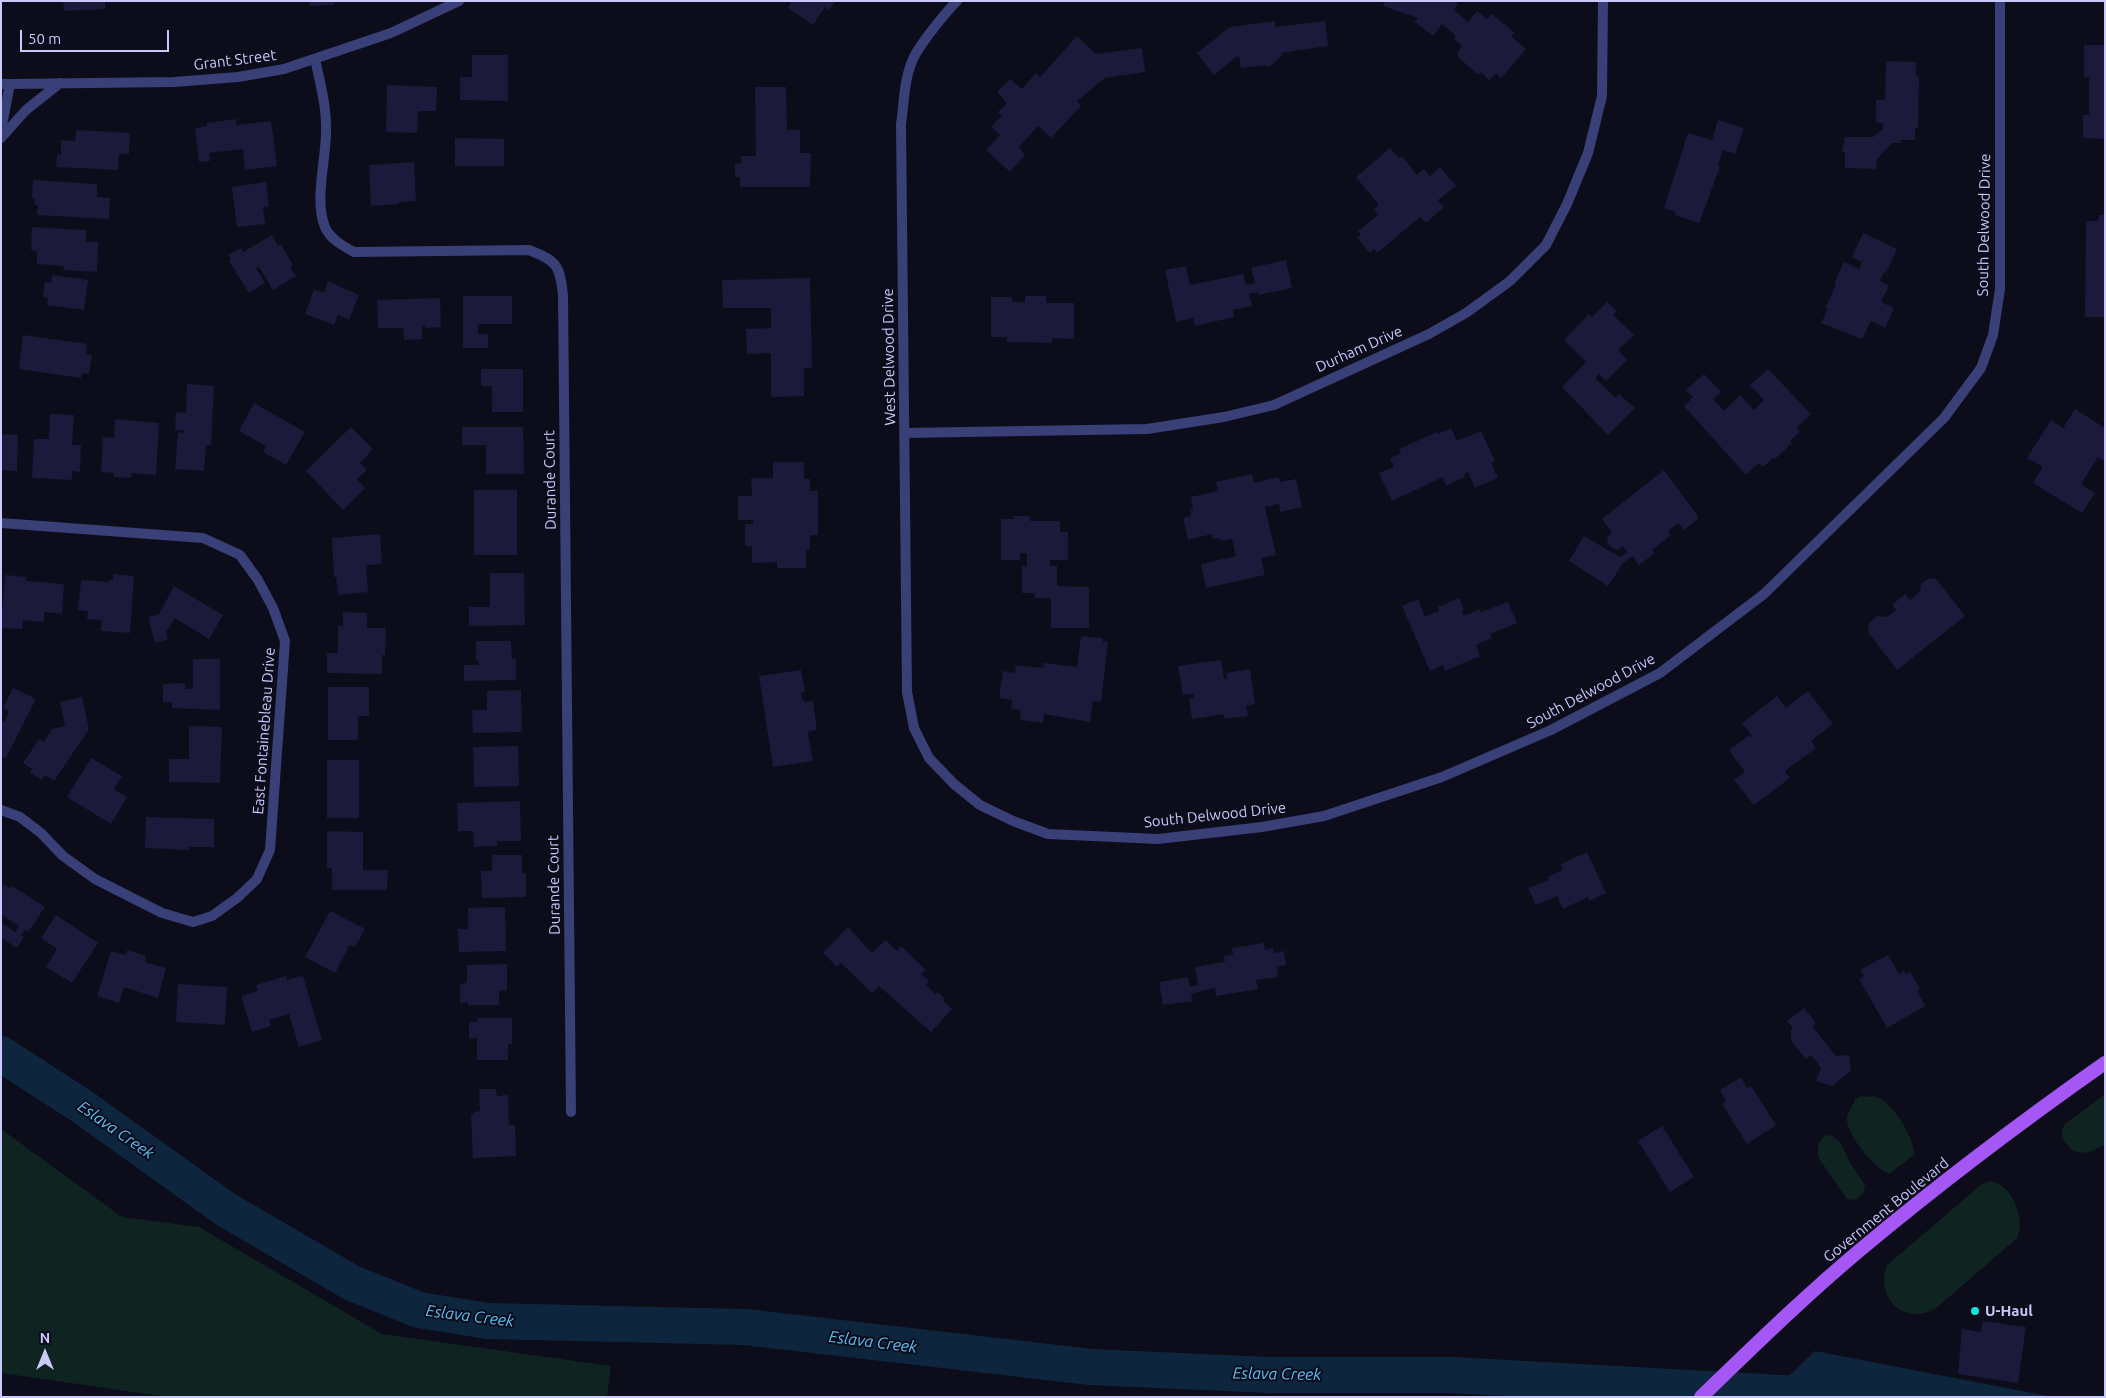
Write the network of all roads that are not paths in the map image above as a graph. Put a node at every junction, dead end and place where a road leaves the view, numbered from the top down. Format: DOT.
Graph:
graph roads {
  1 [pos="459,1"];
  2 [pos="957,1"];
  3 [pos="1603,1"];
  4 [pos="2000,1"];
  5 [pos="315,59"];
  6 [pos="6,84"];
  7 [pos="60,84"];
  8 [pos="1,130"];
  9 [pos="1,138"];
  10 [pos="904,433"];
  11 [pos="1,522"];
  12 [pos="914,728"];
  13 [pos="1,810"];
  14 [pos="2105,1063"];
  15 [pos="571,1112"];
  16 [pos="1701,1397"];
  1 -- 5 [label="street, Grant Street"];
  2 -- 10 [label="street, West Delwood Drive"];
  3 -- 10 [label="street, Durham Drive"];
  4 -- 12 [label="street, South Delwood Drive"];
  5 -- 7 [label="street, Grant Street"];
  5 -- 15 [label="street, Durande Court"];
  6 -- 7 [label="street, Grant Street"];
  6 -- 8 [label="street"];
  7 -- 9 [label="street"];
  10 -- 12 [label="street, West Delwood Drive"];
  11 -- 13 [label="street, East Fontainebleau Drive"];
  14 -- 16 [label="main road, Government Boulevard"];
}
